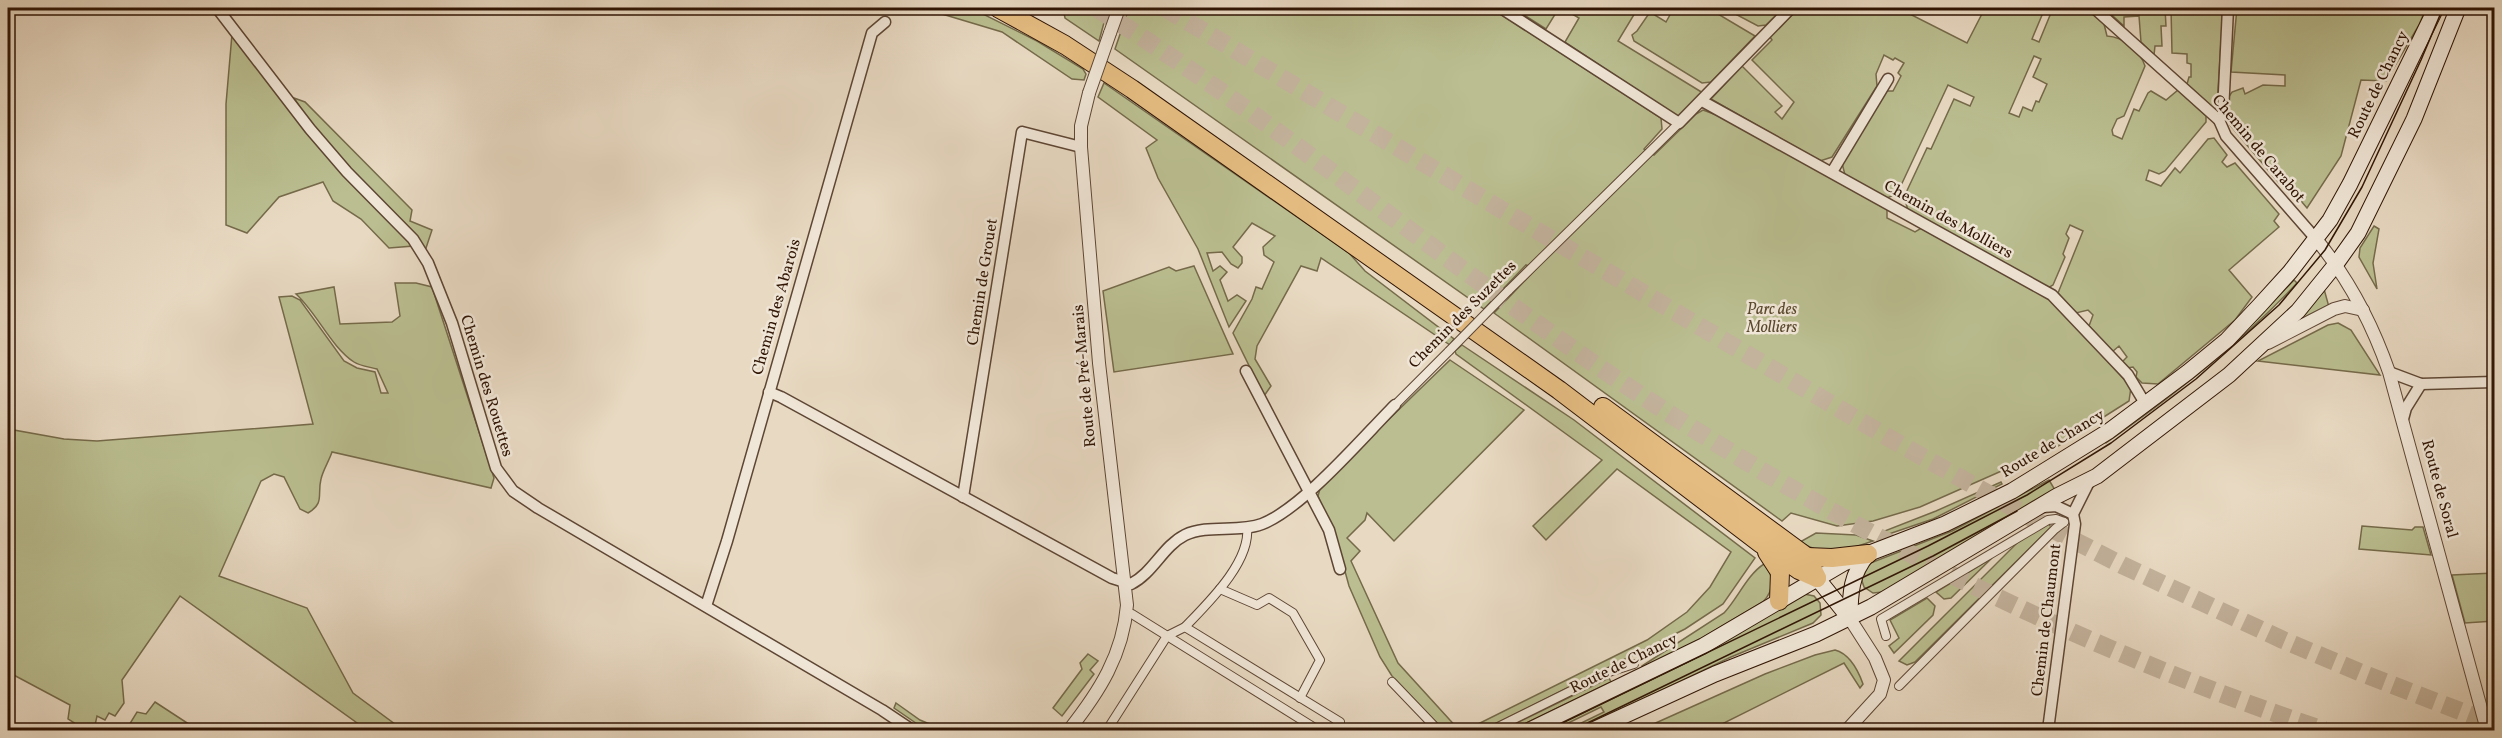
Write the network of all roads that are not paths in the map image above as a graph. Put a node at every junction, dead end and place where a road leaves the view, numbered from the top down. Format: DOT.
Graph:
graph roads {
  1 [pos="217,8"];
  2 [pos="998,8"];
  3 [pos="1023,8"];
  4 [pos="1119,8"];
  5 [pos="1501,8"];
  6 [pos="1791,8"];
  7 [pos="2094,8"];
  8 [pos="2228,8"];
  9 [pos="2436,8"];
  10 [pos="2458,8"];
  11 [pos="885,22"];
  12 [pos="1888,79"];
  13 [pos="1702,101"];
  14 [pos="2218,120"];
  15 [pos="1679,123"];
  16 [pos="1081,147"];
  17 [pos="1832,172"];
  18 [pos="2316,240"];
  19 [pos="2336,264"];
  20 [pos="2363,310"];
  21 [pos="2261,347"];
  22 [pos="1246,371"];
  23 [pos="2389,372"];
  24 [pos="2494,382"];
  25 [pos="2421,384"];
  26 [pos="769,392"];
  27 [pos="1395,405"];
  28 [pos="2146,405"];
  29 [pos="2403,419"];
  30 [pos="2090,480"];
  31 [pos="1308,492"];
  32 [pos="963,497"];
  33 [pos="2040,507"];
  34 [pos="2073,514"];
  35 [pos="1247,527"];
  36 [pos="1760,543"];
  37 [pos="1868,554"];
  38 [pos="1807,557"];
  39 [pos="1340,569"];
  40 [pos="1817,578"];
  41 [pos="1124,584"];
  42 [pos="1220,589"];
  43 [pos="1779,601"];
  44 [pos="705,606"];
  45 [pos="1126,613"];
  46 [pos="1850,619"];
  47 [pos="1185,627"];
  48 [pos="1167,636"];
  49 [pos="1886,636"];
  50 [pos="1634,664"];
  51 [pos="1392,682"];
  52 [pos="1899,686"];
  53 [pos="1300,698"];
  54 [pos="899,727"];
  55 [pos="912,730"];
  56 [pos="1069,730"];
  57 [pos="1107,730"];
  58 [pos="1318,730"];
  59 [pos="1332,730"];
  60 [pos="1438,730"];
  61 [pos="1492,730"];
  62 [pos="1530,730"];
  63 [pos="1593,730"];
  64 [pos="1847,730"];
  65 [pos="2048,730"];
  66 [pos="2487,730"];
  1 -- 44 [label="street, Chemin des Rouettes"];
  2 -- 36 [label="highway"];
  3 -- 38 [label="highway"];
  4 -- 16 [label="street, Route de Pré-Marais, bridge"];
  5 -- 15 [label="street"];
  6 -- 13 [label="street, Chemin des Suzettes"];
  7 -- 14 [label="street, Chemin de Carabot"];
  8 -- 14 [label="street"];
  9 -- 18 [label="main road, Route de Chancy"];
  10 -- 19 [label="main road"];
  11 -- 26 [label="street, Chemin des Abarois"];
  12 -- 17 [label="street"];
  13 -- 15 [label="street, Chemin des Suzettes"];
  13 -- 17 [label="street, Chemin des Molliers"];
  14 -- 18 [label="street, Chemin de Carabot"];
  15 -- 27 [label="street, Chemin des Suzettes, bridge"];
  16 -- 32 [label="street, Chemin de Grouet"];
  16 -- 41 [label="street, Route de Pré-Marais"];
  17 -- 28 [label="street, Chemin des Molliers"];
  18 -- 19 [label="street, Route de Soral"];
  18 -- 28 [label="main road, Route de Chancy"];
  19 -- 20 [label="street, Route de Soral"];
  19 -- 21 [label="main road"];
  20 -- 21 [label="street"];
  20 -- 23 [label="street, Route de Soral"];
  21 -- 30 [label="main road"];
  22 -- 31 [label="street"];
  23 -- 25 [label="street"];
  23 -- 29 [label="street, Route de Soral"];
  24 -- 25 [label="street"];
  25 -- 29 [label="street"];
  26 -- 32 [label="street"];
  26 -- 44 [label="street, Chemin des Abarois"];
  27 -- 31 [label="street, Chemin des Suzettes"];
  28 -- 37 [label="main road, Route de Chancy"];
  29 -- 66 [label="street, Route de Soral"];
  30 -- 33 [label="main road"];
  30 -- 34 [label="street, Chemin de Chaumont"];
  31 -- 35 [label="street, Chemin des Suzettes"];
  31 -- 39 [label="street"];
  32 -- 41 [label="street"];
  33 -- 34 [label="street"];
  33 -- 46 [label="main road"];
  34 -- 65 [label="street, Chemin de Chaumont"];
  35 -- 41 [label="street, Chemin des Suzettes"];
  35 -- 42 [label="street"];
  36 -- 40 [label="highway"];
  36 -- 43 [label="highway"];
  37 -- 38 [label="highway"];
  37 -- 40 [label="main road, Route de Chancy"];
  37 -- 46 [label="main road"];
  38 -- 40 [label="highway"];
  40 -- 43 [label="main road, Route de Chancy"];
  40 -- 46 [label="main road"];
  41 -- 45 [label="street, Route de Pré-Marais"];
  42 -- 47 [label="street"];
  42 -- 53 [label="street"];
  43 -- 62 [label="main road, Route de Chancy"];
  44 -- 54 [label="street, Chemin des Rouettes"];
  45 -- 48 [label="street"];
  45 -- 56 [label="street, Route de Pré-Marais"];
  46 -- 63 [label="main road"];
  46 -- 64 [label="street"];
  47 -- 48 [label="street"];
  47 -- 53 [label="street"];
  48 -- 57 [label="street"];
  48 -- 58 [label="street"];
  49 -- 52 [label="street"];
  50 -- 61 [label="street"];
  51 -- 60 [label="street"];
  53 -- 59 [label="street"];
  54 -- 55 [label="street, Chemin des Rouettes"];
}
